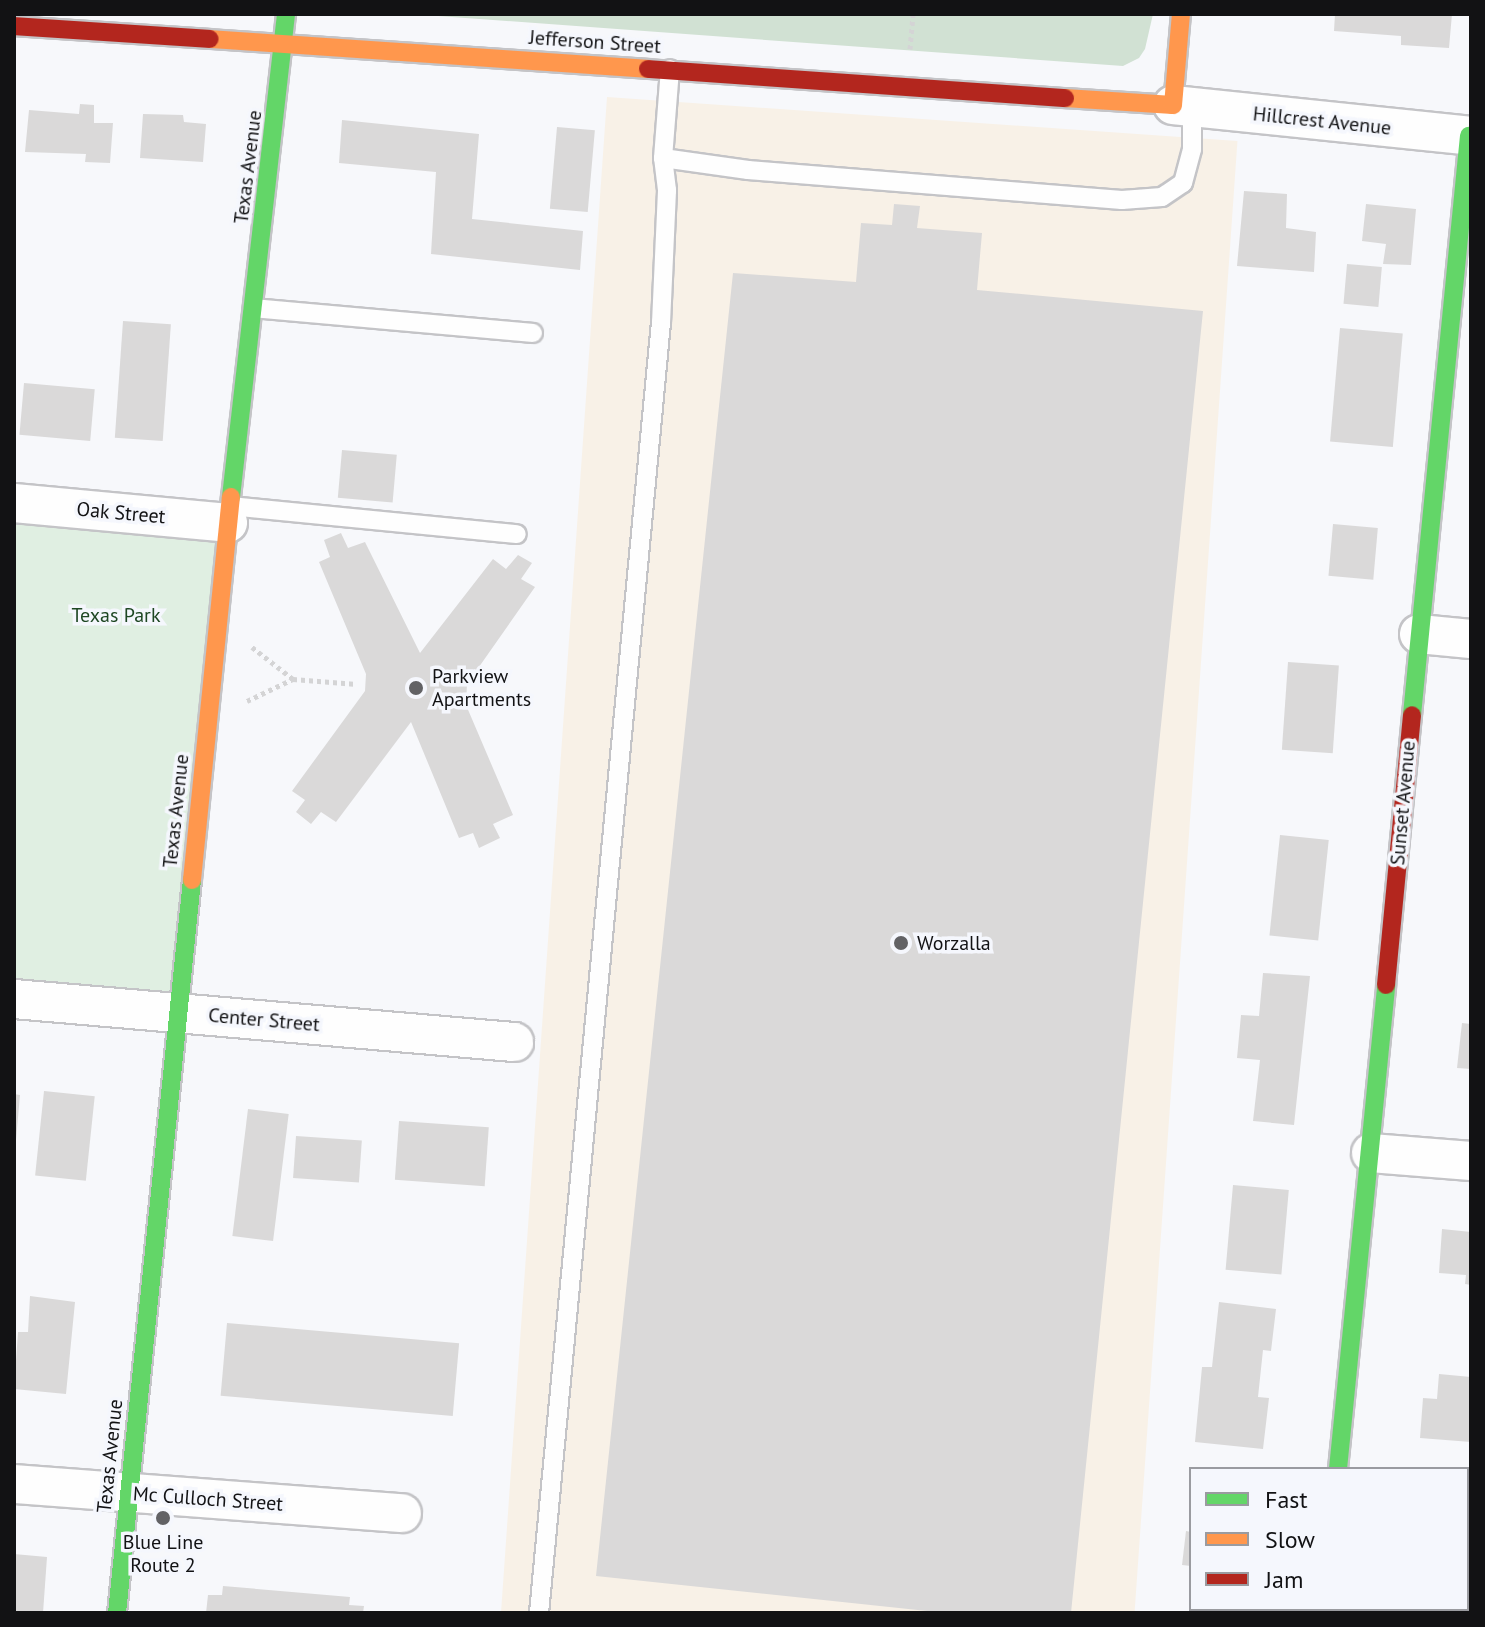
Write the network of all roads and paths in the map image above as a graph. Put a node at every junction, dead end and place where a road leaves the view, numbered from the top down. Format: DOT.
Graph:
graph roads {
  1 [pos="286,14"];
  2 [pos="913,14"];
  3 [pos="1181,14"];
  4 [pos="14,26"];
  5 [pos="284,43"];
  6 [pos="910,50"];
  7 [pos="670,69"];
  8 [pos="1183,106"];
  9 [pos="1470,136"];
  10 [pos="663,158"];
  11 [pos="253,308"];
  12 [pos="533,333"];
  13 [pos="14,503"];
  14 [pos="229,515"];
  15 [pos="517,534"];
  16 [pos="1419,634"];
  17 [pos="1471,639"];
  18 [pos="252,647"];
  19 [pos="293,679"];
  20 [pos="357,684"];
  21 [pos="246,701"];
  22 [pos="14,999"];
  23 [pos="178,1012"];
  24 [pos="514,1042"];
  25 [pos="1371,1153"];
  26 [pos="1471,1161"];
  27 [pos="1338,1467"];
  28 [pos="14,1484"];
  29 [pos="128,1493"];
  30 [pos="402,1513"];
  31 [pos="117,1613"];
  32 [pos="539,1613"];
  1 -- 5 [label="street, Texas Avenue"];
  2 -- 6 [label="path"];
  3 -- 8 [label="street"];
  4 -- 5 [label="street, Jefferson Street"];
  5 -- 7 [label="street, Jefferson Street"];
  5 -- 11 [label="street, Texas Avenue"];
  7 -- 8 [label="street, Jefferson Street"];
  7 -- 10 [label="lane"];
  8 -- 9 [label="street, Hillcrest Avenue"];
  8 -- 10 [label="lane"];
  9 -- 16 [label="street, Sunset Avenue"];
  10 -- 32 [label="lane"];
  11 -- 12 [label="lane"];
  11 -- 14 [label="street, Texas Avenue"];
  13 -- 14 [label="street, Oak Street"];
  14 -- 15 [label="lane"];
  14 -- 23 [label="street, Texas Avenue"];
  16 -- 17 [label="street"];
  16 -- 25 [label="street, Sunset Avenue"];
  18 -- 19 [label="path"];
  19 -- 20 [label="path"];
  19 -- 21 [label="path"];
  22 -- 23 [label="street, Center Street"];
  23 -- 24 [label="street, Center Street"];
  23 -- 29 [label="street, Texas Avenue"];
  25 -- 26 [label="street"];
  25 -- 27 [label="street, Sunset Avenue"];
  28 -- 29 [label="street, Mc Culloch Street"];
  29 -- 30 [label="street, Mc Culloch Street"];
  29 -- 31 [label="street, Texas Avenue"];
}
